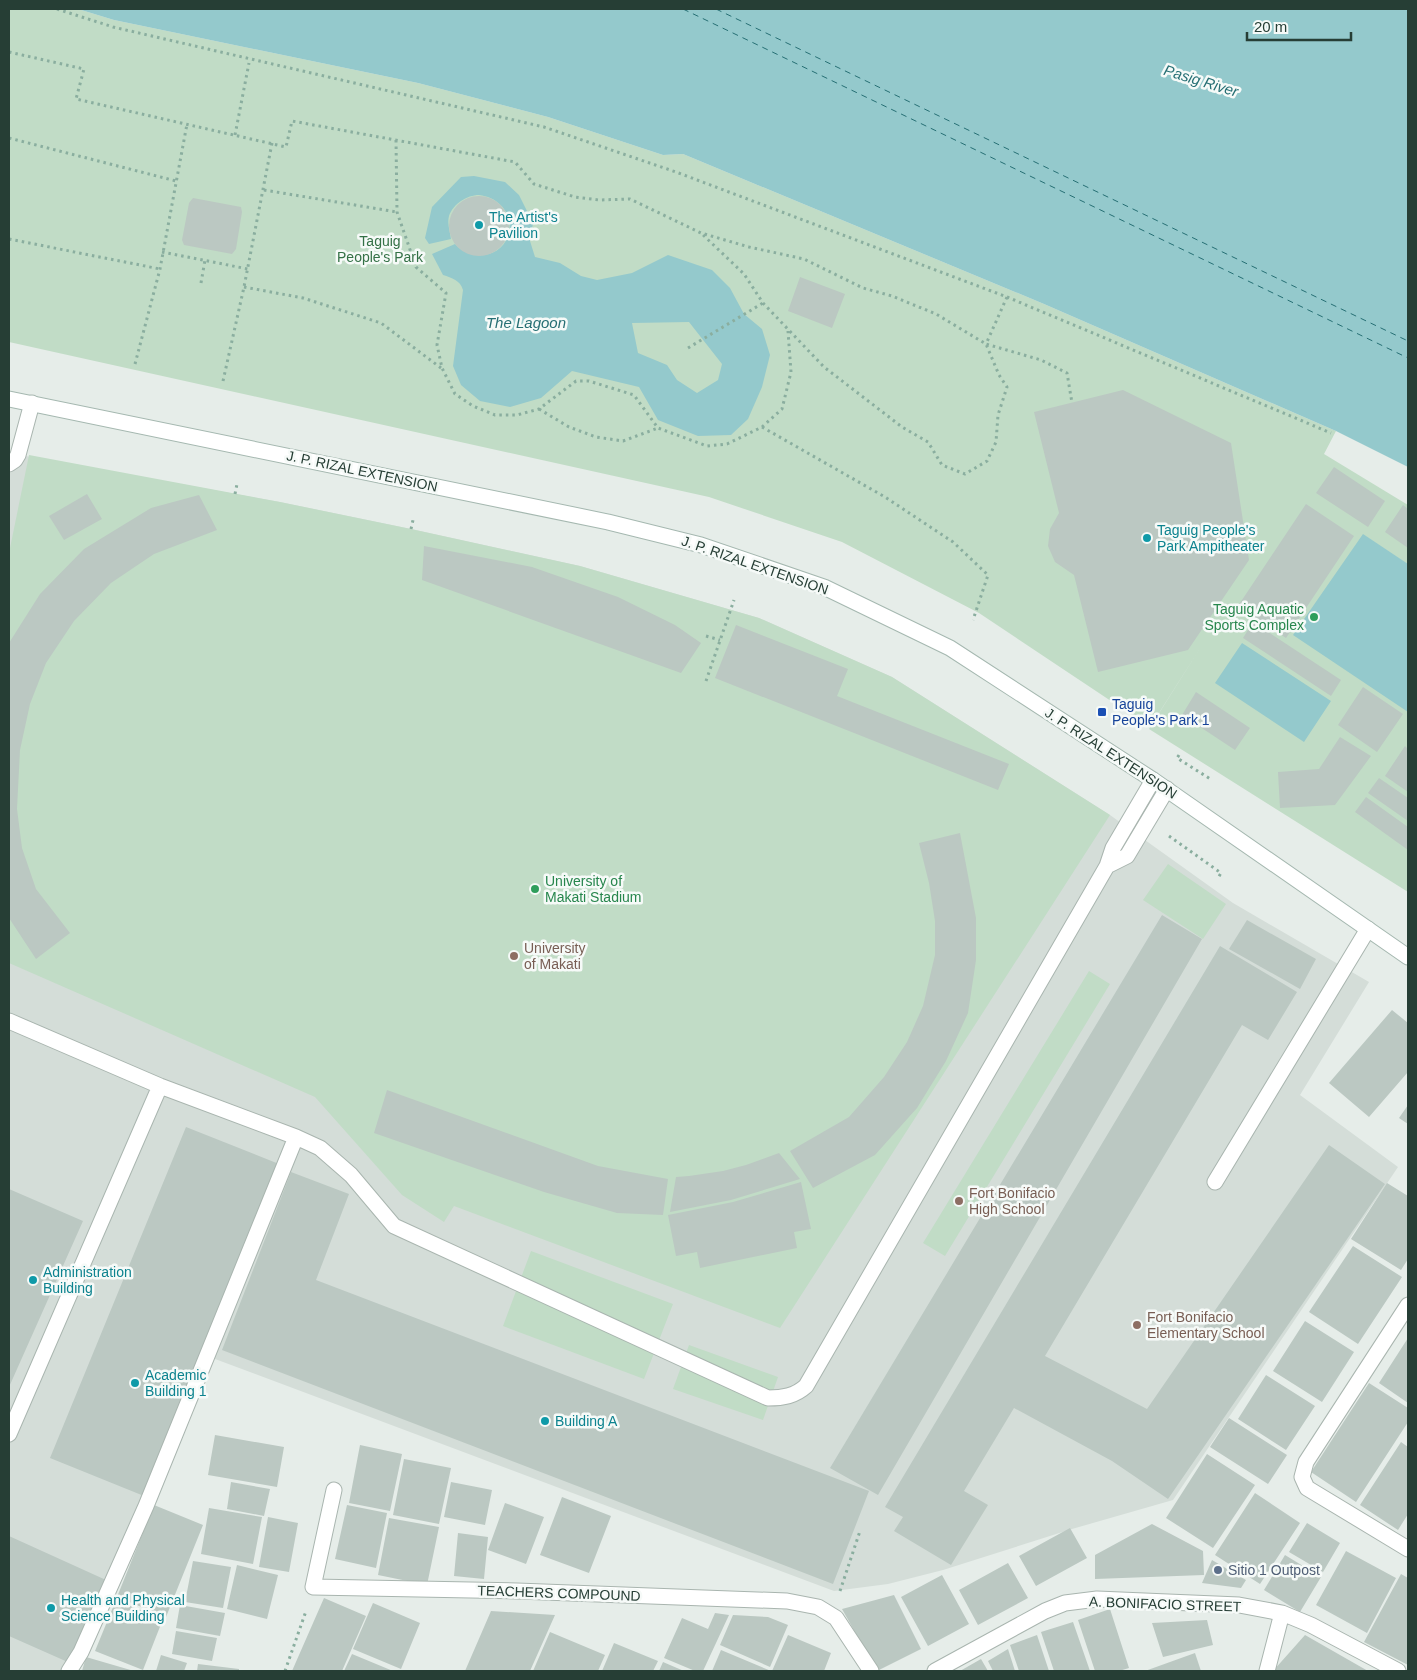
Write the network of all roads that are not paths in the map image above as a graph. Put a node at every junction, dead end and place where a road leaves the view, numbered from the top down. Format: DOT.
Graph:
graph roads {
  1 [pos="9,399"];
  2 [pos="32,403"];
  3 [pos="9,464"];
  4 [pos="1153,780"];
  5 [pos="1167,789"];
  6 [pos="1107,866"];
  7 [pos="1368,929"];
  8 [pos="1408,957"];
  9 [pos="9,1021"];
  10 [pos="160,1086"];
  11 [pos="296,1137"];
  12 [pos="1215,1182"];
  13 [pos="1408,1305"];
  14 [pos="9,1434"];
  15 [pos="334,1490"];
  16 [pos="1408,1549"];
  17 [pos="1282,1613"];
  18 [pos="69,1671"];
  19 [pos="871,1671"];
  20 [pos="935,1671"];
  21 [pos="1267,1671"];
  22 [pos="1398,1671"];
  1 -- 2 [label="street, J. P. RIZAL EXTENSION"];
  2 -- 3 [label="street"];
  2 -- 4 [label="street, J. P. RIZAL EXTENSION"];
  4 -- 5 [label="street, J. P. RIZAL EXTENSION"];
  4 -- 6 [label="street"];
  5 -- 6 [label="street"];
  5 -- 7 [label="street, J. P. RIZAL EXTENSION"];
  6 -- 11 [label="street"];
  7 -- 8 [label="street, J. P. RIZAL EXTENSION"];
  7 -- 12 [label="street"];
  9 -- 10 [label="street"];
  10 -- 11 [label="street"];
  10 -- 14 [label="street"];
  11 -- 18 [label="street"];
  13 -- 16 [label="street"];
  15 -- 19 [label="street, TEACHERS COMPOUND"];
  17 -- 20 [label="street, A. BONIFACIO STREET"];
  17 -- 21 [label="street"];
  17 -- 22 [label="street, A. BONIFACIO STREET"];
}
